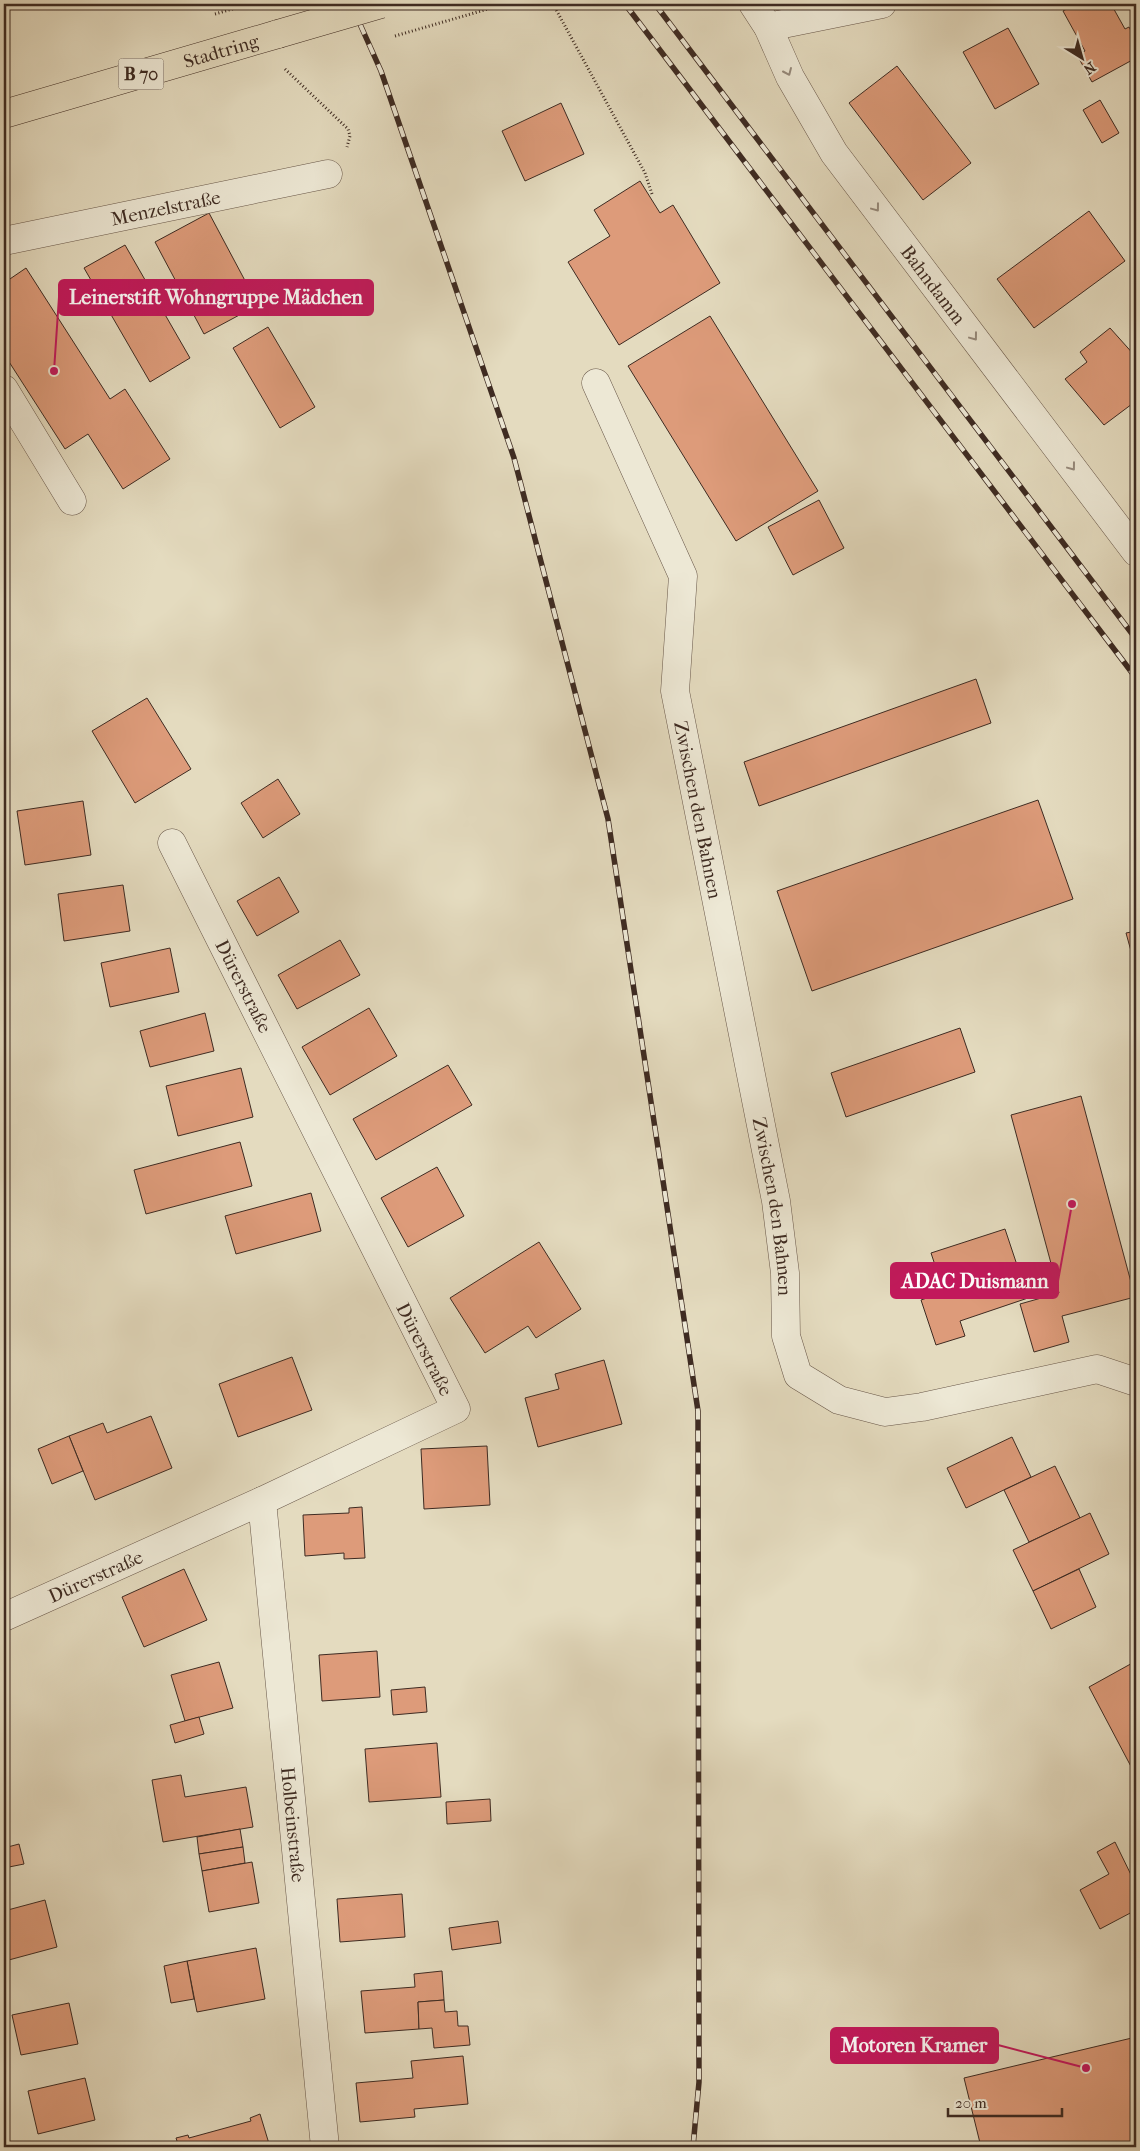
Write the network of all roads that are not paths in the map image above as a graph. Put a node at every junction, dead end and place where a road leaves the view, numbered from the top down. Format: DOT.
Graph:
graph roads {
  1 [pos="381,4"];
  2 [pos="754,4"];
  3 [pos="882,4"];
  4 [pos="768,27"];
  5 [pos="4,114"];
  6 [pos="328,174"];
  7 [pos="4,241"];
  8 [pos="596,383"];
  9 [pos="4,389"];
  10 [pos="72,501"];
  11 [pos="1136,552"];
  12 [pos="172,843"];
  13 [pos="1136,1382"];
  14 [pos="262,1501"];
  15 [pos="4,1618"];
  16 [pos="324,2147"];
  1 -- 5 [label="main road, Stadtring / B 70, bridge"];
  2 -- 4 [label="street, Bahndamm"];
  3 -- 4 [label="street"];
  4 -- 11 [label="street, Bahndamm, one-way"];
  6 -- 7 [label="street, Menzelstraße"];
  8 -- 13 [label="street, Zwischen den Bahnen"];
  9 -- 10 [label="street"];
  12 -- 14 [label="street, Dürerstraße"];
  14 -- 15 [label="street, Dürerstraße"];
  14 -- 16 [label="street, Holbeinstraße"];
}
